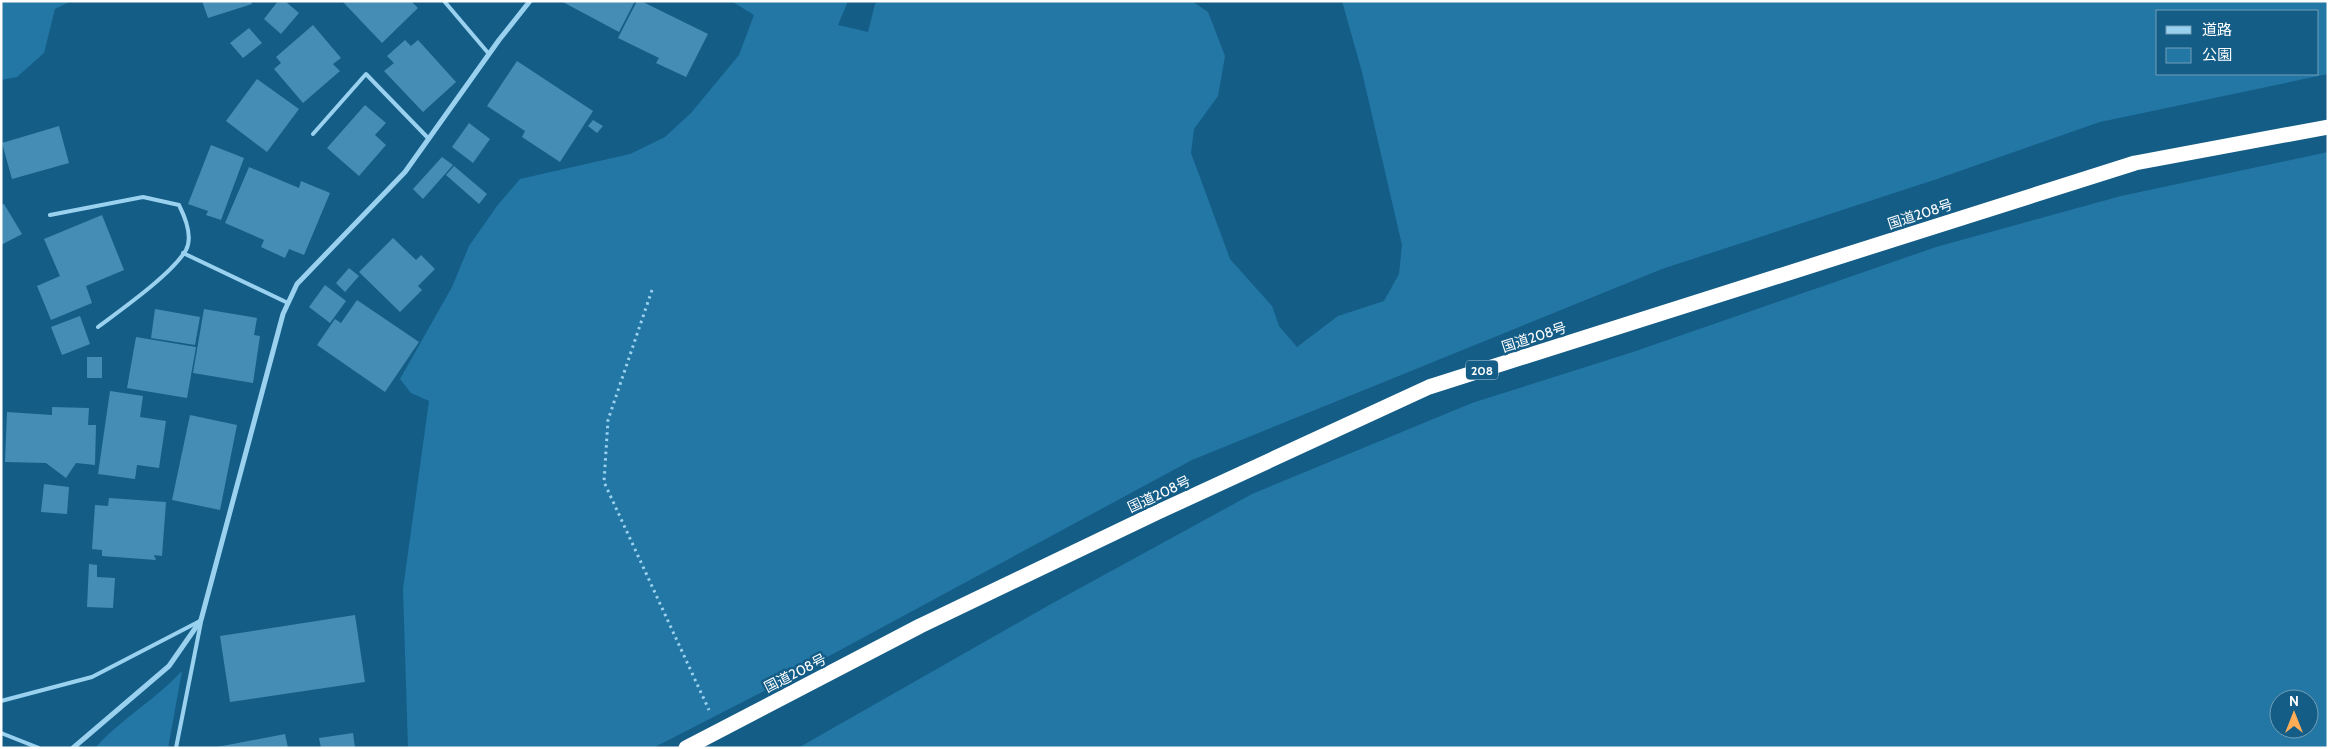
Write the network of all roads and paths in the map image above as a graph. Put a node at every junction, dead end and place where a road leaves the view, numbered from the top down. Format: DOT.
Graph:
graph roads {
  1 [pos="444,1"];
  2 [pos="530,1"];
  3 [pos="489,54"];
  4 [pos="2328,127"];
  5 [pos="313,134"];
  6 [pos="428,138"];
  7 [pos="50,215"];
  8 [pos="183,253"];
  9 [pos="652,290"];
  10 [pos="288,303"];
  11 [pos="98,327"];
  12 [pos="202,620"];
  13 [pos="1,701"];
  14 [pos="718,731"];
  15 [pos="1,733"];
  16 [pos="39,748"];
  17 [pos="73,748"];
  18 [pos="176,748"];
  19 [pos="686,748"];
  1 -- 3 [label="lane"];
  2 -- 3 [label="street"];
  3 -- 6 [label="street"];
  4 -- 14 [label="highway, 国道208号 / 208"];
  5 -- 6 [label="lane"];
  6 -- 10 [label="street"];
  7 -- 8 [label="lane"];
  8 -- 10 [label="lane"];
  8 -- 11 [label="lane"];
  9 -- 14 [label="path"];
  10 -- 12 [label="street"];
  12 -- 13 [label="lane"];
  12 -- 17 [label="street"];
  12 -- 18 [label="lane"];
  14 -- 19 [label="highway, 国道208号 / 208"];
  15 -- 16 [label="lane"];
}
